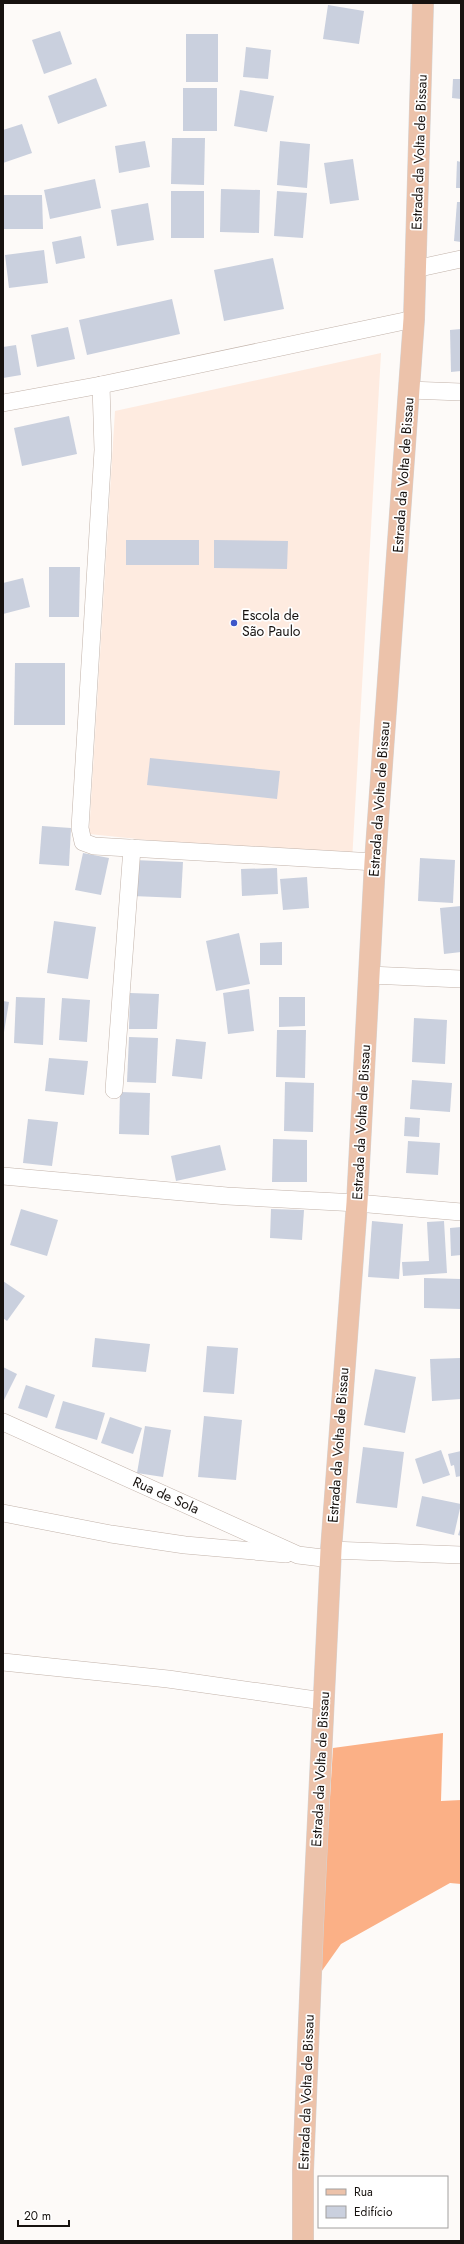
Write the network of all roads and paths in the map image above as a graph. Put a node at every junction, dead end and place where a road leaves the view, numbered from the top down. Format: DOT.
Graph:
graph roads {
  1 [pos="423,3"];
  2 [pos="461,259"];
  3 [pos="415,269"];
  4 [pos="414,318"];
  5 [pos="101,385"];
  6 [pos="409,390"];
  7 [pos="461,392"];
  8 [pos="3,403"];
  9 [pos="132,848"];
  10 [pos="375,862"];
  11 [pos="369,975"];
  12 [pos="461,979"];
  13 [pos="114,1090"];
  14 [pos="3,1176"];
  15 [pos="357,1203"];
  16 [pos="461,1212"];
  17 [pos="3,1422"];
  18 [pos="3,1512"];
  19 [pos="298,1555"];
  20 [pos="331,1555"];
  21 [pos="461,1555"];
  22 [pos="3,1662"];
  23 [pos="323,1701"];
  24 [pos="303,2241"];
  1 -- 3 [label="main road, Estrada da Volta de Bissau"];
  2 -- 3 [label="street"];
  3 -- 4 [label="main road, Estrada da Volta de Bissau"];
  4 -- 5 [label="street"];
  4 -- 6 [label="main road, Estrada da Volta de Bissau"];
  5 -- 8 [label="street"];
  5 -- 9 [label="street"];
  6 -- 7 [label="street"];
  6 -- 10 [label="main road, Estrada da Volta de Bissau"];
  9 -- 10 [label="street"];
  9 -- 13 [label="street"];
  10 -- 11 [label="main road, Estrada da Volta de Bissau"];
  11 -- 12 [label="street"];
  11 -- 15 [label="main road, Estrada da Volta de Bissau"];
  14 -- 15 [label="street"];
  15 -- 16 [label="street"];
  15 -- 20 [label="main road, Estrada da Volta de Bissau"];
  17 -- 19 [label="street, Rua de Sola"];
  18 -- 19 [label="street"];
  19 -- 20 [label="street, Rua de Sola"];
  20 -- 21 [label="street, Rua de Sola"];
  20 -- 23 [label="main road, Estrada da Volta de Bissau"];
  22 -- 23 [label="street"];
  23 -- 24 [label="main road, Estrada da Volta de Bissau"];
}
